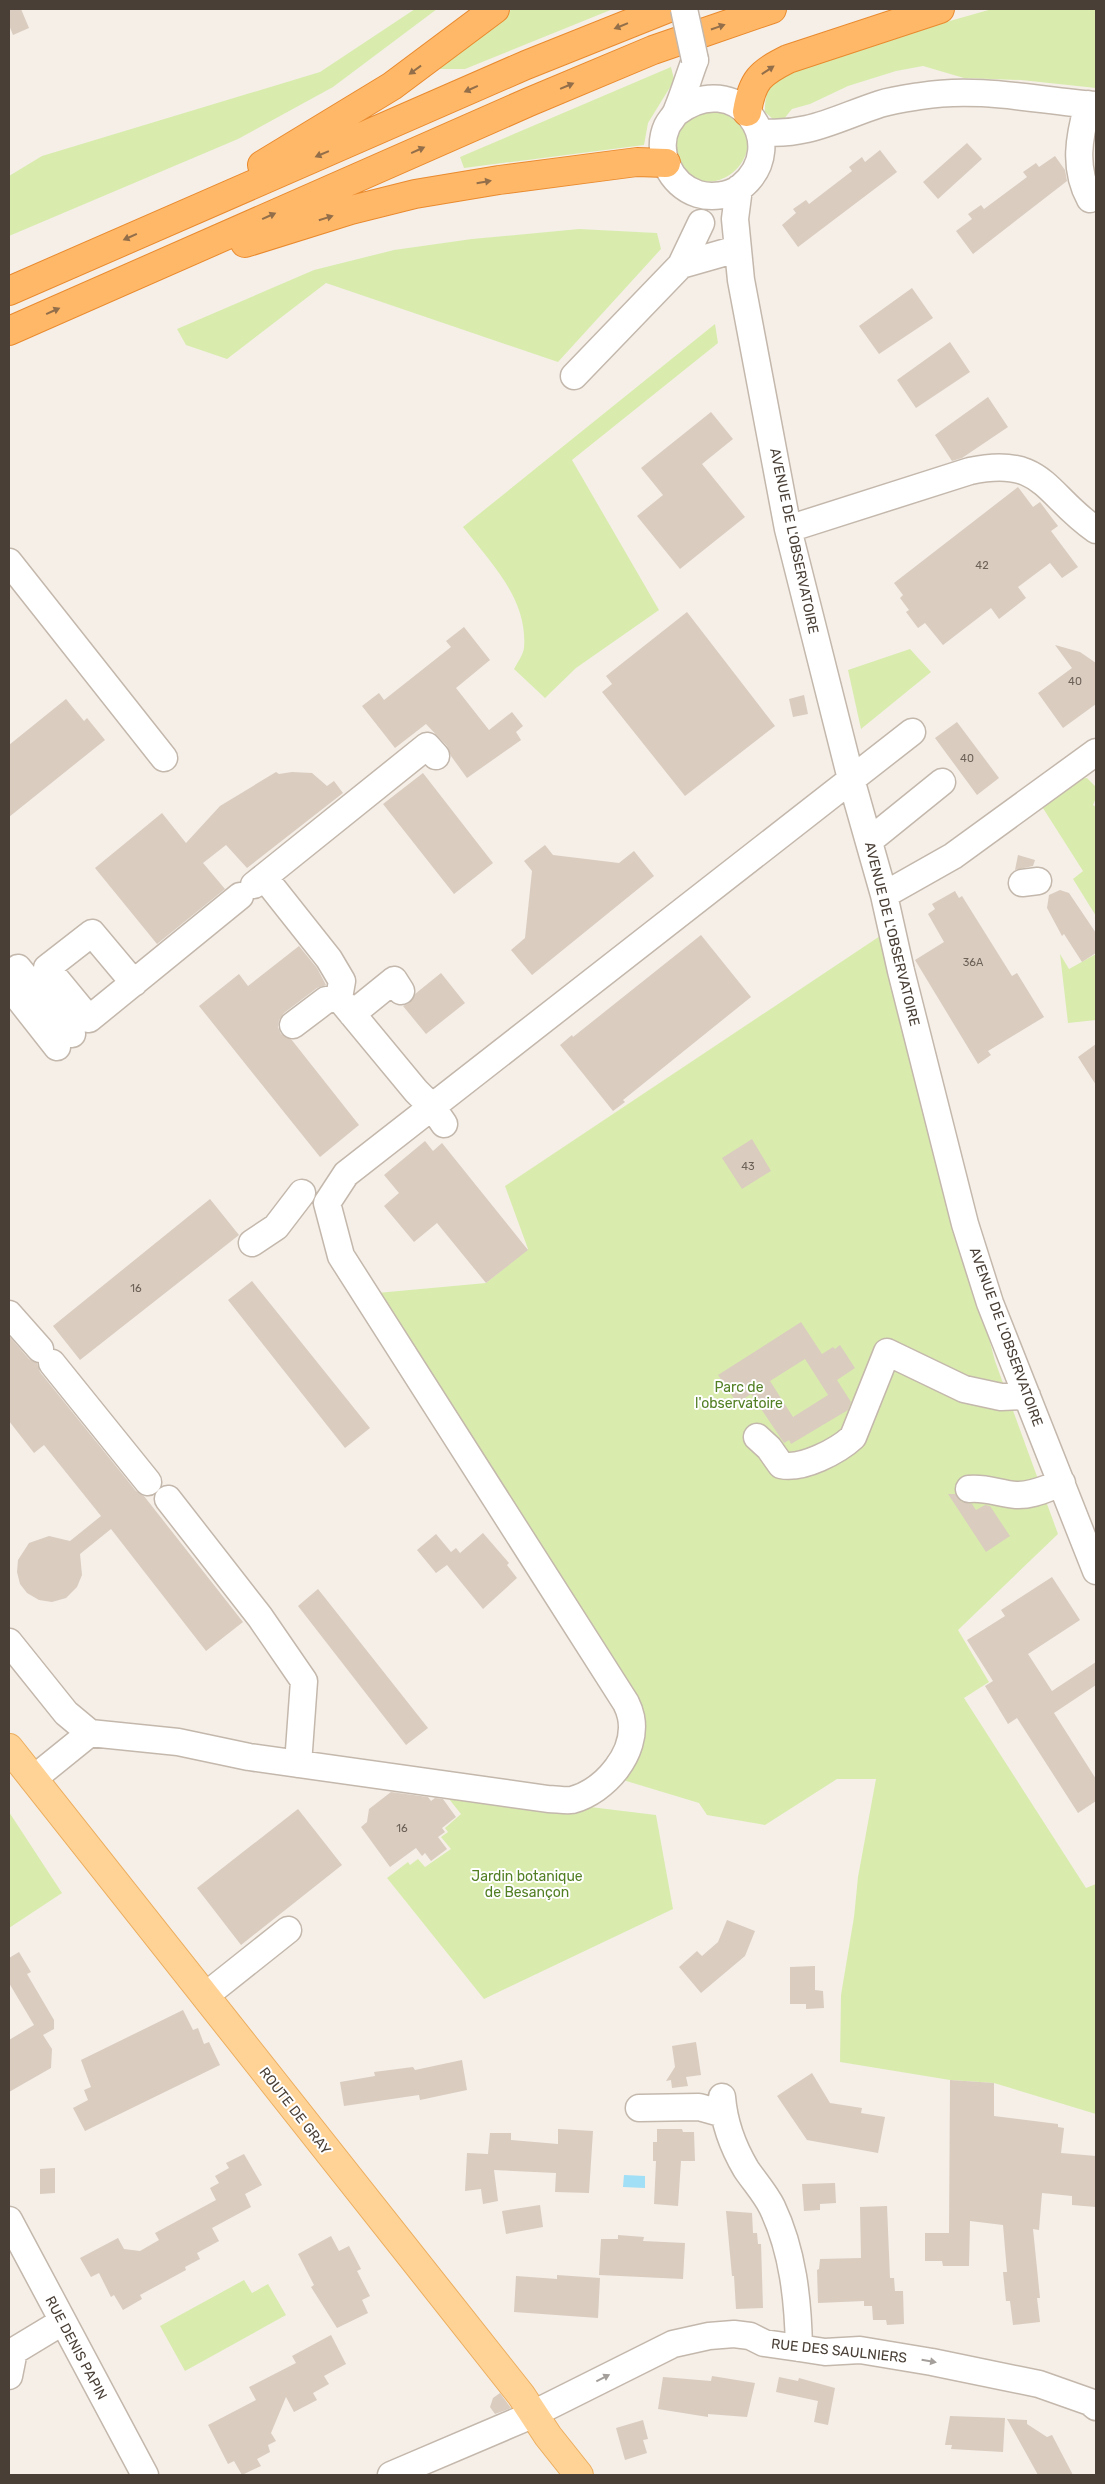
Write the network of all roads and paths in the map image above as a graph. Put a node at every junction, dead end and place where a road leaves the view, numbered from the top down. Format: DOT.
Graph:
graph roads {
  1 [pos="495,9"];
  2 [pos="666,9"];
  3 [pos="684,9"];
  4 [pos="772,9"];
  5 [pos="940,9"];
  6 [pos="695,60"];
  7 [pos="1092,104"];
  8 [pos="676,113"];
  9 [pos="745,115"];
  10 [pos="826,125"];
  11 [pos="666,163"];
  12 [pos="759,163"];
  13 [pos="739,188"];
  14 [pos="686,189"];
  15 [pos="1090,199"];
  16 [pos="175,217"];
  17 [pos="701,223"];
  18 [pos="731,250"];
  19 [pos="681,265"];
  20 [pos="112,284"];
  21 [pos="9,291"];
  22 [pos="9,331"];
  23 [pos="574,376"];
  24 [pos="788,529"];
  25 [pos="1096,530"];
  26 [pos="9,562"];
  27 [pos="912,732"];
  28 [pos="1096,752"];
  29 [pos="436,756"];
  30 [pos="164,758"];
  31 [pos="850,779"];
  32 [pos="942,782"];
  33 [pos="869,841"];
  34 [pos="252,886"];
  35 [pos="884,895"];
  36 [pos="13,977"];
  37 [pos="134,983"];
  38 [pos="401,991"];
  39 [pos="346,1006"];
  40 [pos="293,1025"];
  41 [pos="65,1041"];
  42 [pos="438,1116"];
  43 [pos="302,1193"];
  44 [pos="252,1243"];
  45 [pos="9,1314"];
  46 [pos="1027,1396"];
  47 [pos="757,1437"];
  48 [pos="148,1482"];
  49 [pos="1062,1483"];
  50 [pos="969,1489"];
  51 [pos="168,1499"];
  52 [pos="1096,1572"];
  53 [pos="9,1642"];
  54 [pos="84,1728"];
  55 [pos="25,1762"];
  56 [pos="298,1764"];
  57 [pos="288,1930"];
  58 [pos="205,1996"];
  59 [pos="639,2108"];
  60 [pos="9,2220"];
  61 [pos="62,2322"];
  62 [pos="799,2348"];
  63 [pos="9,2376"];
  64 [pos="1096,2407"];
  65 [pos="533,2414"];
  66 [pos="144,2475"];
  67 [pos="391,2475"];
  68 [pos="579,2475"];
  1 -- 16 [label="highway, one-way"];
  2 -- 16 [label="highway, one-way"];
  3 -- 6 [label="street, bridge"];
  20 -- 4 [label="highway, one-way"];
  9 -- 5 [label="highway, one-way"];
  6 -- 8 [label="street"];
  6 -- 9 [label="street"];
  7 -- 10 [label="street"];
  7 -- 15 [label="street"];
  8 -- 9 [label="street"];
  8 -- 11 [label="street"];
  9 -- 10 [label="street"];
  9 -- 12 [label="street"];
  10 -- 12 [label="street"];
  11 -- 14 [label="street"];
  20 -- 11 [label="highway, one-way"];
  12 -- 13 [label="street"];
  13 -- 14 [label="street"];
  13 -- 18 [label="street, AVENUE DE L'OBSERVATOIRE"];
  14 -- 17 [label="street"];
  16 -- 21 [label="highway, one-way"];
  17 -- 18 [label="street"];
  17 -- 19 [label="street"];
  18 -- 19 [label="street"];
  18 -- 24 [label="street, AVENUE DE L'OBSERVATOIRE"];
  19 -- 23 [label="street"];
  22 -- 20 [label="highway, one-way"];
  24 -- 25 [label="street"];
  24 -- 31 [label="street, AVENUE DE L'OBSERVATOIRE"];
  26 -- 30 [label="street"];
  27 -- 31 [label="street"];
  28 -- 35 [label="street"];
  29 -- 34 [label="street"];
  31 -- 33 [label="street, AVENUE DE L'OBSERVATOIRE"];
  31 -- 42 [label="street"];
  32 -- 33 [label="street"];
  33 -- 35 [label="street, AVENUE DE L'OBSERVATOIRE"];
  34 -- 37 [label="street"];
  34 -- 39 [label="street"];
  35 -- 46 [label="street, AVENUE DE L'OBSERVATOIRE"];
  36 -- 41 [label="street"];
  38 -- 39 [label="street"];
  39 -- 40 [label="street"];
  39 -- 42 [label="street"];
  42 -- 56 [label="street"];
  43 -- 44 [label="street"];
  45 -- 48 [label="street"];
  46 -- 47 [label="street"];
  46 -- 49 [label="street, AVENUE DE L'OBSERVATOIRE"];
  49 -- 50 [label="street"];
  49 -- 52 [label="street, AVENUE DE L'OBSERVATOIRE"];
  51 -- 56 [label="street"];
  53 -- 54 [label="street"];
  54 -- 55 [label="street"];
  54 -- 56 [label="street"];
  55 -- 58 [label="main road, ROUTE DE GRAY"];
  57 -- 58 [label="street"];
  58 -- 65 [label="main road, ROUTE DE GRAY"];
  59 -- 62 [label="street"];
  60 -- 61 [label="street, RUE DENIS PAPIN"];
  61 -- 63 [label="street"];
  61 -- 66 [label="street, RUE DENIS PAPIN"];
  62 -- 64 [label="street, RUE DES SAULNIERS, one-way"];
  65 -- 62 [label="street, RUE DES SAULNIERS, one-way"];
  65 -- 67 [label="street, RUE DES SAULNIERS"];
  65 -- 68 [label="main road, ROUTE DE GRAY"];
}
